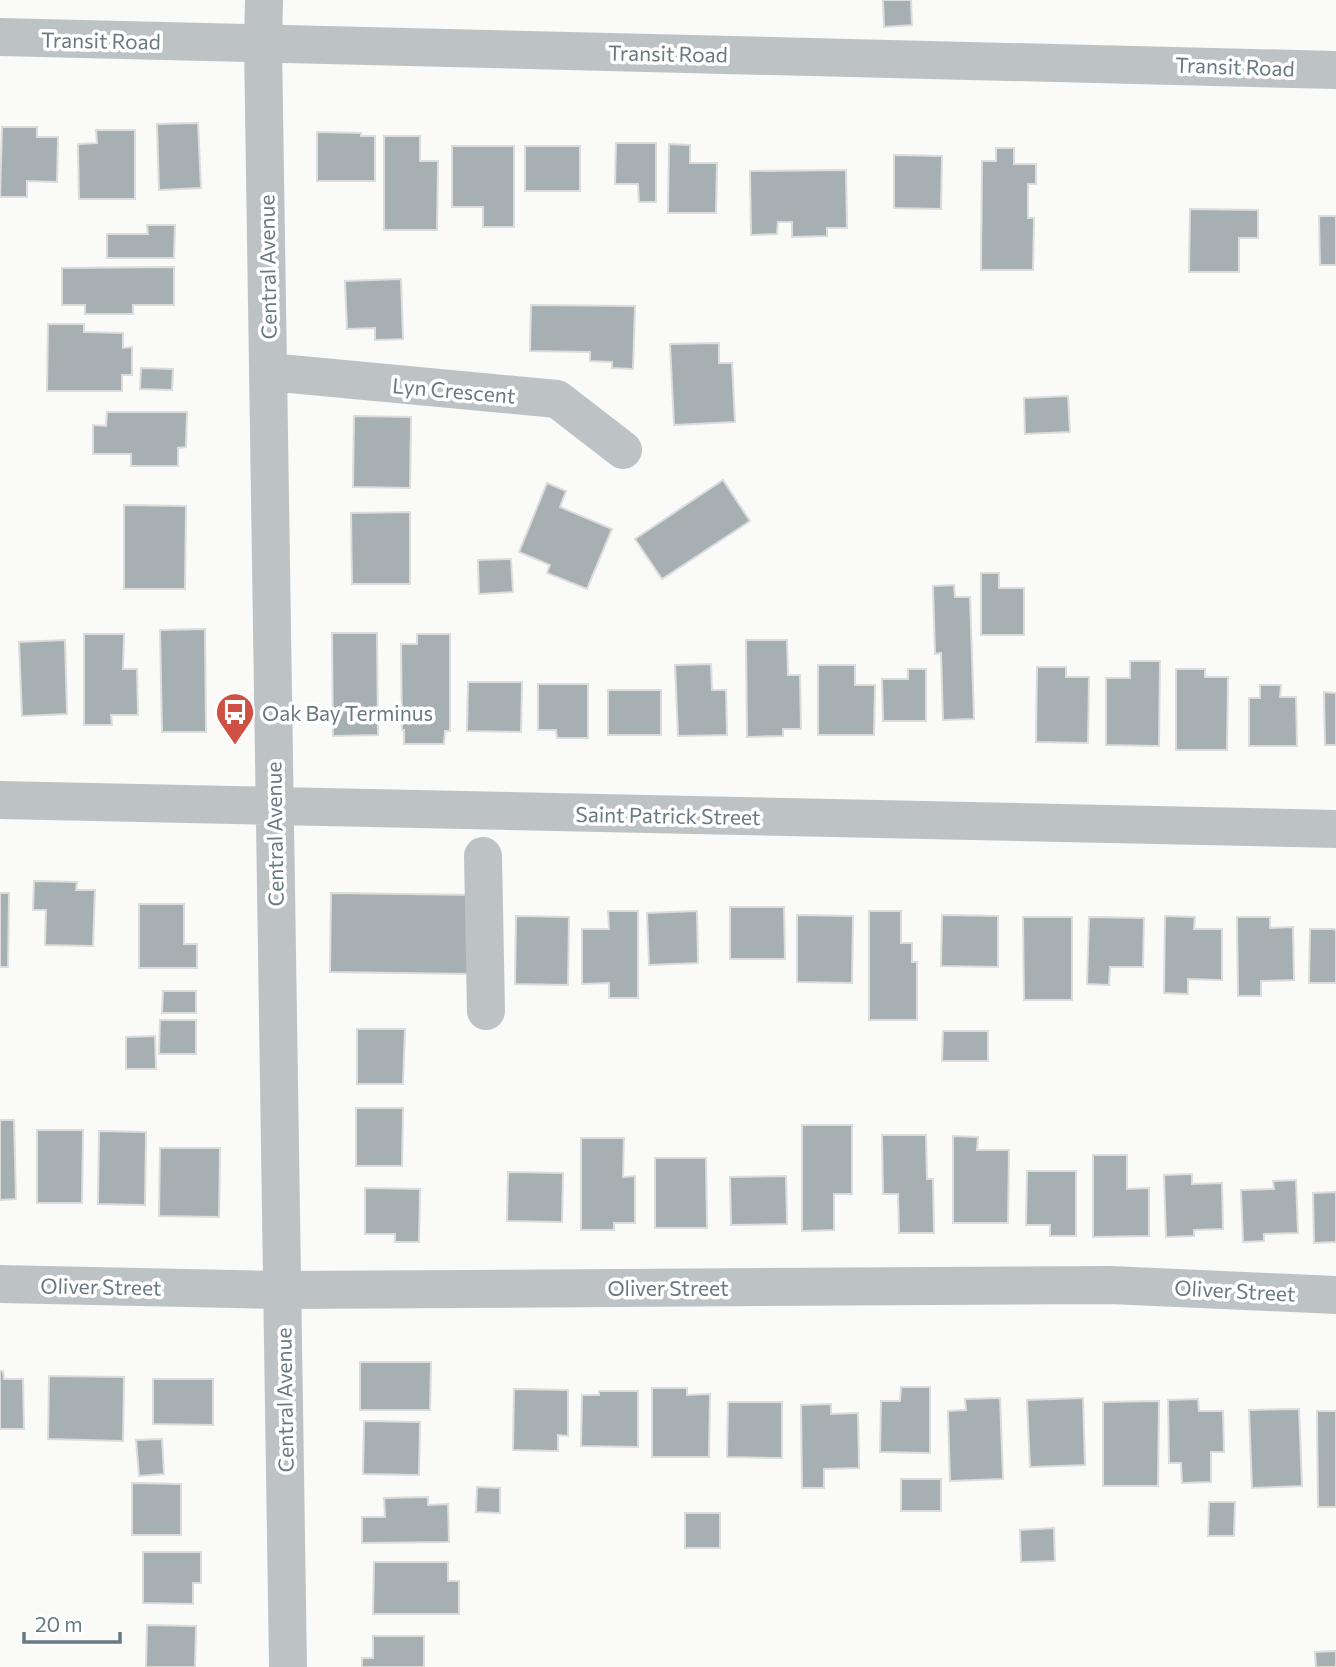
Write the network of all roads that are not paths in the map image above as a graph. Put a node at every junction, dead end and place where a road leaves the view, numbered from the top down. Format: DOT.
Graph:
graph roads {
  1 [pos="264,0"];
  2 [pos="0,37"];
  3 [pos="263,44"];
  4 [pos="1336,70"];
  5 [pos="269,372"];
  6 [pos="623,450"];
  7 [pos="0,800"];
  8 [pos="274,806"];
  9 [pos="1336,829"];
  10 [pos="483,856"];
  11 [pos="486,1011"];
  12 [pos="0,1284"];
  13 [pos="283,1290"];
  14 [pos="1336,1295"];
  15 [pos="288,1667"];
  1 -- 3 [label="street, Central Avenue"];
  2 -- 3 [label="street, Transit Road"];
  3 -- 4 [label="street, Transit Road"];
  3 -- 5 [label="street, Central Avenue"];
  5 -- 6 [label="street, Lyn Crescent"];
  5 -- 8 [label="street, Central Avenue"];
  7 -- 8 [label="street, Saint Patrick Street"];
  8 -- 9 [label="street, Saint Patrick Street"];
  8 -- 13 [label="street, Central Avenue"];
  10 -- 11 [label="street"];
  12 -- 13 [label="street, Oliver Street"];
  13 -- 14 [label="street, Oliver Street"];
  13 -- 15 [label="street, Central Avenue"];
}
